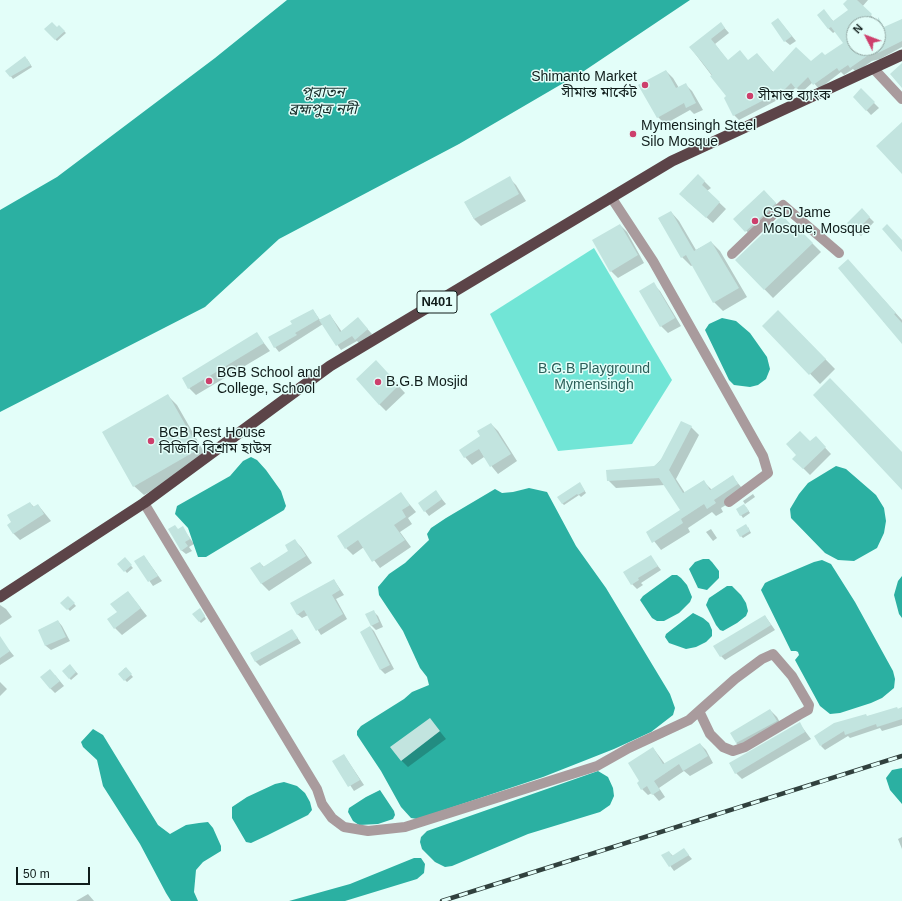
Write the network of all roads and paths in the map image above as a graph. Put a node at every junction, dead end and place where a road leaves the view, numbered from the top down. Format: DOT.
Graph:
graph roads {
  1 [pos="902,55"];
  2 [pos="873,68"];
  3 [pos="902,99"];
  4 [pos="611,197"];
  5 [pos="839,253"];
  6 [pos="732,254"];
  7 [pos="729,502"];
  8 [pos="144,503"];
  9 [pos="0,597"];
  10 [pos="699,711"];
  1 -- 2 [label="highway, N401"];
  2 -- 3 [label="street"];
  2 -- 4 [label="highway, N401"];
  4 -- 7 [label="street"];
  4 -- 8 [label="highway, N401"];
  5 -- 6 [label="street"];
  8 -- 9 [label="highway, N401"];
  8 -- 10 [label="street"];
  10 -- 10 [label="street"];
}
